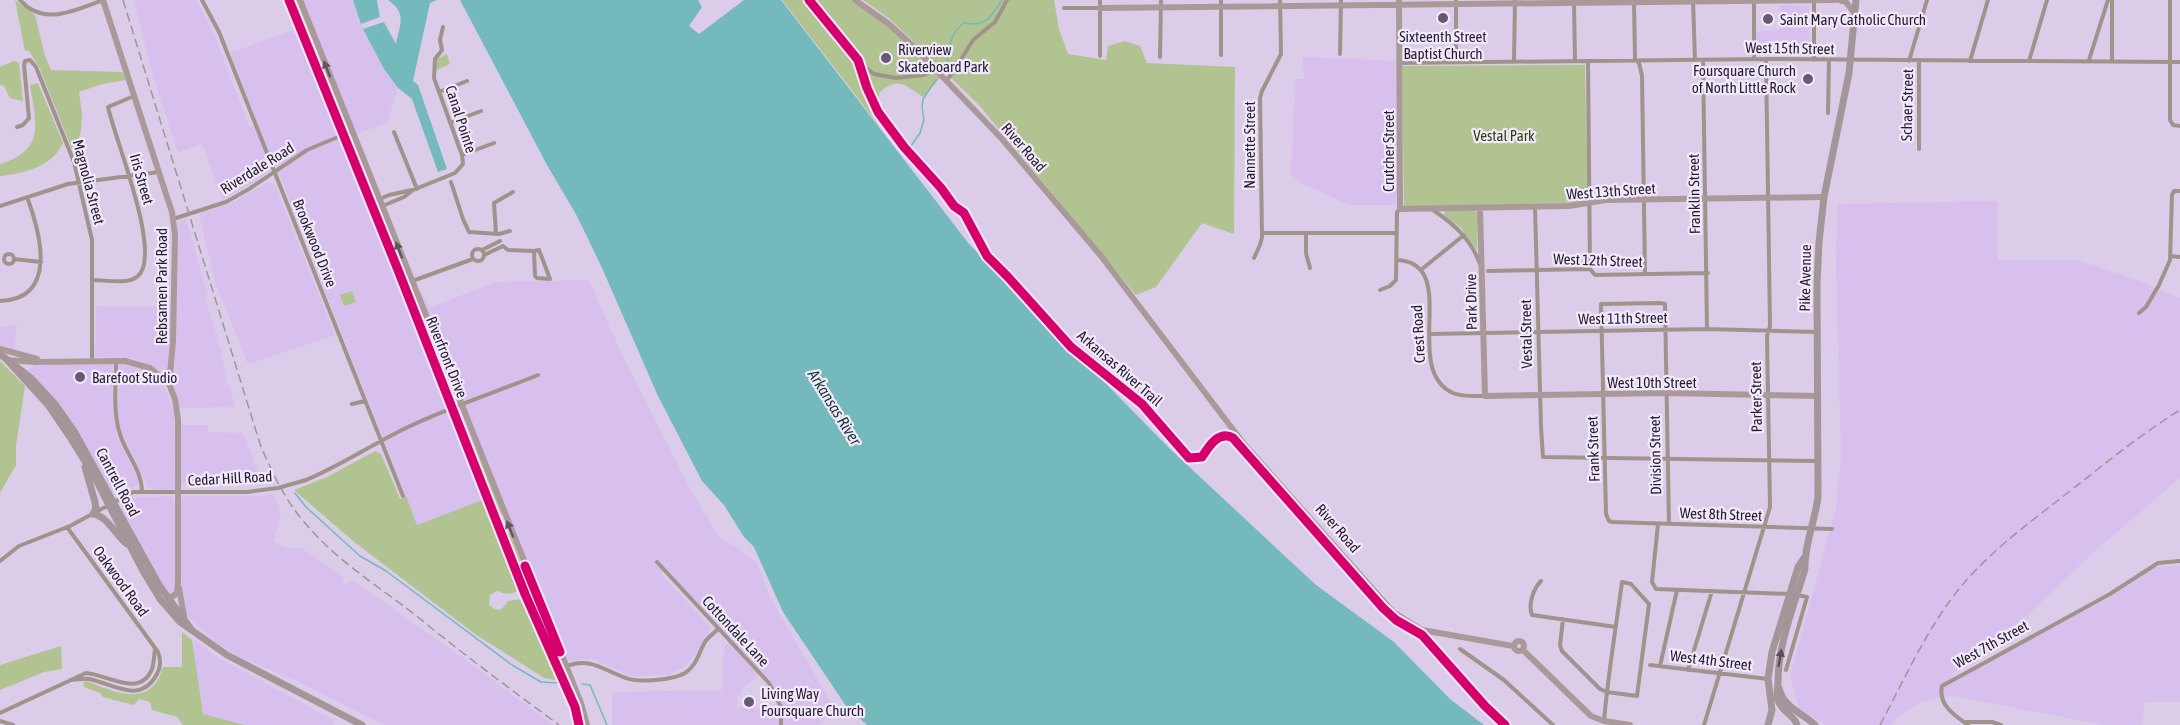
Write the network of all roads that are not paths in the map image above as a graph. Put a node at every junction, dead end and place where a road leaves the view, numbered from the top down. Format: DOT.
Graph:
graph roads {
  1 [pos="20,0"];
  2 [pos="103,0"];
  3 [pos="201,0"];
  4 [pos="289,0"];
  5 [pos="300,0"];
  6 [pos="809,0"];
  7 [pos="855,0"];
  8 [pos="1007,0"];
  9 [pos="1100,0"];
  10 [pos="1814,0"];
  11 [pos="1837,0"];
  12 [pos="1856,0"];
  13 [pos="1927,0"];
  14 [pos="1988,0"];
  15 [pos="2047,0"];
  16 [pos="2110,0"];
  17 [pos="2170,0"];
  18 [pos="1634,1"];
  19 [pos="1693,1"];
  20 [pos="1754,1"];
  21 [pos="1456,2"];
  22 [pos="1515,2"];
  23 [pos="1574,2"];
  24 [pos="1161,3"];
  25 [pos="1221,3"];
  26 [pos="1280,3"];
  27 [pos="1341,3"];
  28 [pos="1399,3"];
  29 [pos="1064,8"];
  30 [pos="1100,8"];
  31 [pos="1855,14"];
  32 [pos="443,27"];
  33 [pos="1340,54"];
  34 [pos="1221,55"];
  35 [pos="1100,56"];
  36 [pos="1160,57"];
  37 [pos="1635,59"];
  38 [pos="1754,59"];
  39 [pos="1767,59"];
  40 [pos="1695,60"];
  41 [pos="1703,60"];
  42 [pos="1814,60"];
  43 [pos="1829,60"];
  44 [pos="2029,60"];
  45 [pos="2089,60"];
  46 [pos="1575,61"];
  47 [pos="1588,61"];
  48 [pos="1850,61"];
  49 [pos="1909,61"];
  50 [pos="1919,61"];
  51 [pos="1970,61"];
  52 [pos="1456,62"];
  53 [pos="1514,62"];
  54 [pos="2112,62"];
  55 [pos="2169,62"];
  56 [pos="2180,62"];
  57 [pos="1400,63"];
  58 [pos="936,69"];
  59 [pos="946,80"];
  60 [pos="467,81"];
  61 [pos="439,92"];
  62 [pos="134,96"];
  63 [pos="481,111"];
  64 [pos="1828,113"];
  65 [pos="450,123"];
  66 [pos="2180,126"];
  67 [pos="17,127"];
  68 [pos="352,131"];
  69 [pos="394,132"];
  70 [pos="342,135"];
  71 [pos="494,142"];
  72 [pos="1919,149"];
  73 [pos="462,155"];
  74 [pos="159,172"];
  75 [pos="273,173"];
  76 [pos="129,176"];
  77 [pos="80,182"];
  78 [pos="451,182"];
  79 [pos="415,189"];
  80 [pos="2180,191"];
  81 [pos="513,192"];
  82 [pos="27,197"];
  83 [pos="1824,197"];
  84 [pos="1706,198"];
  85 [pos="1769,198"];
  86 [pos="379,199"];
  87 [pos="1644,199"];
  88 [pos="1590,202"];
  89 [pos="369,203"];
  90 [pos="0,206"];
  91 [pos="382,206"];
  92 [pos="1535,207"];
  93 [pos="1480,208"];
  94 [pos="1400,209"];
  95 [pos="372,210"];
  96 [pos="1432,210"];
  97 [pos="173,219"];
  98 [pos="510,231"];
  99 [pos="1262,233"];
  100 [pos="1306,233"];
  101 [pos="1396,233"];
  102 [pos="498,234"];
  103 [pos="1464,235"];
  104 [pos="500,241"];
  105 [pos="503,246"];
  106 [pos="534,250"];
  107 [pos="483,252"];
  108 [pos="2171,256"];
  109 [pos="2180,257"];
  110 [pos="1254,258"];
  111 [pos="14,259"];
  112 [pos="473,259"];
  113 [pos="1397,260"];
  114 [pos="41,262"];
  115 [pos="1310,268"];
  116 [pos="1422,269"];
  117 [pos="1590,269"];
  118 [pos="1537,270"];
  119 [pos="1485,271"];
  120 [pos="1707,273"];
  121 [pos="1645,274"];
  122 [pos="93,280"];
  123 [pos="412,281"];
  124 [pos="403,284"];
  125 [pos="1380,290"];
  126 [pos="0,301"];
  127 [pos="1601,304"];
  128 [pos="2139,313"];
  129 [pos="1707,328"];
  130 [pos="1664,329"];
  131 [pos="1769,330"];
  132 [pos="1602,331"];
  133 [pos="1538,332"];
  134 [pos="1818,332"];
  135 [pos="1484,333"];
  136 [pos="1430,334"];
  137 [pos="0,351"];
  138 [pos="7,360"];
  139 [pos="92,360"];
  140 [pos="116,360"];
  141 [pos="46,361"];
  142 [pos="538,375"];
  143 [pos="169,384"];
  144 [pos="1666,393"];
  145 [pos="1603,394"];
  146 [pos="1540,395"];
  147 [pos="1768,395"];
  148 [pos="1485,396"];
  149 [pos="1818,396"];
  150 [pos="365,401"];
  151 [pos="352,404"];
  152 [pos="461,406"];
  153 [pos="452,410"];
  154 [pos="381,440"];
  155 [pos="83,458"];
  156 [pos="1604,458"];
  157 [pos="1668,459"];
  158 [pos="1769,460"];
  159 [pos="1819,461"];
  160 [pos="142,492"];
  161 [pos="177,492"];
  162 [pos="403,496"];
  163 [pos="111,504"];
  164 [pos="93,514"];
  165 [pos="1609,521"];
  166 [pos="1658,524"];
  167 [pos="1669,524"];
  168 [pos="67,527"];
  169 [pos="1764,527"];
  170 [pos="1813,528"];
  171 [pos="1832,529"];
  172 [pos="128,545"];
  173 [pos="0,561"];
  174 [pos="2180,561"];
  175 [pos="657,562"];
  176 [pos="1541,581"];
  177 [pos="178,582"];
  178 [pos="1677,590"];
  179 [pos="1712,591"];
  180 [pos="1744,592"];
  181 [pos="1793,594"];
  182 [pos="169,599"];
  183 [pos="184,616"];
  184 [pos="1563,619"];
  185 [pos="1616,627"];
  186 [pos="191,629"];
  187 [pos="718,629"];
  188 [pos="1460,649"];
  189 [pos="1650,665"];
  190 [pos="1660,666"];
  191 [pos="566,667"];
  192 [pos="1688,669"];
  193 [pos="558,670"];
  194 [pos="1786,670"];
  195 [pos="1720,673"];
  196 [pos="1768,679"];
  197 [pos="1778,682"];
  198 [pos="1607,693"];
  199 [pos="0,713"];
  200 [pos="1794,719"];
  201 [pos="0,721"];
  202 [pos="1603,722"];
  203 [pos="1966,723"];
  204 [pos="1768,724"];
  205 [pos="1982,724"];
  206 [pos="14,725"];
  207 [pos="362,725"];
  208 [pos="579,725"];
  209 [pos="587,725"];
  210 [pos="781,725"];
  211 [pos="1553,725"];
  212 [pos="1630,725"];
  213 [pos="1704,725"];
  214 [pos="1814,725"];
  215 [pos="2001,725"];
  1 -- 2 [label="street"];
  2 -- 62 [label="street, Rebsamen Park Road"];
  3 -- 75 [label="street, Brookwood Drive"];
  4 -- 70 [label="street, Riverfront Drive"];
  68 -- 5 [label="street, Riverfront Drive, one-way"];
  6 -- 58 [label="street"];
  7 -- 58 [label="street, River Road"];
  8 -- 59 [label="street"];
  9 -- 30 [label="street"];
  10 -- 11 [label="street"];
  10 -- 20 [label="street"];
  10 -- 42 [label="street"];
  11 -- 31 [label="street"];
  12 -- 31 [label="main road, Pike Avenue"];
  13 -- 49 [label="street, Schaer Street"];
  14 -- 51 [label="street"];
  15 -- 44 [label="street"];
  16 -- 45 [label="street"];
  16 -- 54 [label="street"];
  17 -- 55 [label="street"];
  18 -- 19 [label="street"];
  18 -- 23 [label="street"];
  18 -- 37 [label="street"];
  19 -- 20 [label="street"];
  19 -- 40 [label="street"];
  20 -- 38 [label="street"];
  21 -- 22 [label="street"];
  21 -- 28 [label="street"];
  21 -- 52 [label="street"];
  22 -- 23 [label="street"];
  22 -- 53 [label="street"];
  23 -- 46 [label="street"];
  24 -- 25 [label="street"];
  24 -- 30 [label="street"];
  24 -- 36 [label="street"];
  25 -- 26 [label="street"];
  25 -- 34 [label="street"];
  26 -- 27 [label="street"];
  26 -- 99 [label="street, Nannette Street"];
  27 -- 28 [label="street"];
  27 -- 33 [label="street"];
  28 -- 57 [label="street, Crutcher Street"];
  29 -- 30 [label="street"];
  30 -- 35 [label="street"];
  31 -- 48 [label="main road, Pike Avenue"];
  32 -- 61 [label="street, Canal Pointe"];
  37 -- 40 [label="street, West 15th Street"];
  37 -- 47 [label="street, West 15th Street"];
  37 -- 87 [label="street"];
  38 -- 39 [label="street, West 15th Street"];
  38 -- 41 [label="street, West 15th Street"];
  39 -- 42 [label="street, West 15th Street"];
  39 -- 85 [label="street, Parker Street"];
  40 -- 41 [label="street, West 15th Street"];
  41 -- 84 [label="street, Franklin Street"];
  42 -- 43 [label="street, West 15th Street"];
  43 -- 48 [label="street, West 15th Street"];
  43 -- 64 [label="street"];
  44 -- 45 [label="street, West 15th Street"];
  44 -- 51 [label="street, West 15th Street"];
  45 -- 54 [label="street, West 15th Street"];
  46 -- 47 [label="street, West 15th Street"];
  46 -- 53 [label="street, West 15th Street"];
  47 -- 88 [label="street"];
  48 -- 49 [label="street, West 15th Street"];
  48 -- 83 [label="main road, Pike Avenue"];
  49 -- 50 [label="street, West 15th Street"];
  50 -- 51 [label="street, West 15th Street"];
  50 -- 72 [label="street, Schaer Street"];
  52 -- 53 [label="street, West 15th Street"];
  52 -- 57 [label="street, West 15th Street"];
  54 -- 55 [label="street, West 15th Street"];
  55 -- 56 [label="street, West 15th Street"];
  55 -- 66 [label="street"];
  57 -- 94 [label="street, Crutcher Street"];
  58 -- 59 [label="street, River Road"];
  59 -- 202 [label="street, River Road"];
  60 -- 61 [label="street"];
  61 -- 65 [label="street, Canal Pointe"];
  62 -- 74 [label="street, Rebsamen Park Road"];
  62 -- 76 [label="street, Iris Street"];
  63 -- 65 [label="street"];
  65 -- 73 [label="street, Canal Pointe"];
  67 -- 77 [label="street, Magnolia Street"];
  68 -- 70 [label="street, Riverdale Road"];
  68 -- 86 [label="street, Riverfront Drive"];
  69 -- 79 [label="street"];
  70 -- 75 [label="street, Riverdale Road"];
  70 -- 89 [label="street, Riverfront Drive"];
  71 -- 73 [label="street"];
  73 -- 79 [label="street, Canal Pointe"];
  74 -- 76 [label="street"];
  74 -- 97 [label="street, Rebsamen Park Road"];
  75 -- 97 [label="street, Riverdale Road"];
  75 -- 150 [label="street, Brookwood Drive"];
  76 -- 77 [label="street"];
  76 -- 122 [label="street, Iris Street"];
  77 -- 82 [label="street"];
  77 -- 122 [label="street, Magnolia Street"];
  78 -- 102 [label="street"];
  79 -- 86 [label="street, Canal Pointe"];
  79 -- 91 [label="street, Canal Pointe"];
  80 -- 108 [label="street"];
  81 -- 102 [label="street"];
  82 -- 90 [label="street"];
  82 -- 114 [label="street"];
  83 -- 85 [label="street, West 13th Street"];
  83 -- 134 [label="main road, Pike Avenue"];
  84 -- 85 [label="street, West 13th Street"];
  84 -- 87 [label="street, West 13th Street"];
  84 -- 120 [label="street, Franklin Street"];
  85 -- 131 [label="street, Parker Street"];
  86 -- 89 [label="street, Canal Pointe"];
  86 -- 91 [label="street, Riverfront Drive"];
  87 -- 88 [label="street, West 13th Street"];
  87 -- 121 [label="street"];
  88 -- 92 [label="street, West 13th Street"];
  88 -- 117 [label="street"];
  89 -- 95 [label="street, Riverfront Drive"];
  91 -- 95 [label="street, Canal Pointe"];
  123 -- 91 [label="street, Riverfront Drive, one-way"];
  92 -- 93 [label="street, West 13th Street"];
  92 -- 118 [label="street, Vestal Street"];
  93 -- 96 [label="street, West 13th Street"];
  93 -- 119 [label="street, Park Drive"];
  94 -- 96 [label="street, West 13th Street"];
  94 -- 101 [label="street, Crutcher Street"];
  95 -- 124 [label="street, Riverfront Drive"];
  96 -- 103 [label="street"];
  97 -- 143 [label="street, Rebsamen Park Road"];
  98 -- 102 [label="street"];
  99 -- 100 [label="street"];
  99 -- 110 [label="street, Nannette Street"];
  100 -- 101 [label="street"];
  100 -- 115 [label="street"];
  101 -- 113 [label="street, Crutcher Street"];
  102 -- 104 [label="street"];
  103 -- 116 [label="street"];
  103 -- 119 [label="street"];
  104 -- 105 [label="street"];
  104 -- 107 [label="street"];
  105 -- 106 [label="street"];
  105 -- 107 [label="street"];
  106 -- 106 [label="street"];
  107 -- 112 [label="street"];
  107 -- 112 [label="street"];
  108 -- 109 [label="street"];
  108 -- 128 [label="street"];
  111 -- 114 [label="street"];
  112 -- 123 [label="street"];
  113 -- 116 [label="street"];
  113 -- 125 [label="street, Crutcher Street"];
  114 -- 126 [label="street"];
  116 -- 136 [label="street, Crest Road"];
  117 -- 118 [label="street, West 12th Street"];
  117 -- 121 [label="street, West 12th Street"];
  118 -- 119 [label="street, West 12th Street"];
  118 -- 133 [label="street, Vestal Street"];
  119 -- 135 [label="street, Park Drive"];
  120 -- 121 [label="street, West 12th Street"];
  120 -- 129 [label="street, Franklin Street"];
  122 -- 139 [label="street, Magnolia Street"];
  123 -- 124 [label="street"];
  123 -- 152 [label="street, Riverfront Drive"];
  124 -- 153 [label="street, Riverfront Drive"];
  127 -- 130 [label="street, Division Street"];
  127 -- 132 [label="street, Frank Street"];
  129 -- 130 [label="street, West 11th Street"];
  129 -- 131 [label="street, West 11th Street"];
  130 -- 132 [label="street, West 11th Street"];
  130 -- 144 [label="street, Division Street"];
  131 -- 134 [label="street, West 11th Street"];
  131 -- 147 [label="street, Parker Street"];
  132 -- 133 [label="street, West 11th Street"];
  132 -- 145 [label="street, Frank Street"];
  133 -- 135 [label="street, West 11th Street"];
  133 -- 146 [label="street, Vestal Street"];
  134 -- 149 [label="main road, Pike Avenue"];
  135 -- 136 [label="street, West 11th Street"];
  135 -- 148 [label="street, Park Drive"];
  136 -- 148 [label="street, Crest Road"];
  137 -- 138 [label="main road, Cantrell Road"];
  137 -- 141 [label="street"];
  138 -- 141 [label="street"];
  138 -- 155 [label="main road, Cantrell Road"];
  138 -- 163 [label="main road, Cantrell Road"];
  139 -- 140 [label="street"];
  139 -- 141 [label="street"];
  140 -- 143 [label="street"];
  140 -- 160 [label="street"];
  142 -- 152 [label="street, Cedar Hill Road"];
  143 -- 161 [label="street, Rebsamen Park Road"];
  144 -- 145 [label="street, West 10th Street"];
  144 -- 147 [label="street, West 10th Street"];
  144 -- 157 [label="street, Division Street"];
  145 -- 146 [label="street, West 10th Street"];
  145 -- 156 [label="street, Frank Street"];
  146 -- 148 [label="street, West 10th Street"];
  146 -- 156 [label="street, Vestal Street"];
  147 -- 149 [label="street, West 10th Street"];
  147 -- 158 [label="street, Parker Street"];
  149 -- 159 [label="main road, Pike Avenue"];
  150 -- 151 [label="street"];
  150 -- 154 [label="street, Brookwood Drive"];
  152 -- 153 [label="street, Cedar Hill Road"];
  191 -- 152 [label="street, Riverfront Drive, one-way"];
  153 -- 154 [label="street, Cedar Hill Road"];
  153 -- 193 [label="street, Riverfront Drive"];
  154 -- 161 [label="street, Cedar Hill Road, bridge"];
  154 -- 162 [label="street, Brookwood Drive"];
  155 -- 163 [label="main road, Cantrell Road"];
  155 -- 164 [label="main road"];
  156 -- 157 [label="street"];
  156 -- 165 [label="street, Frank Street"];
  157 -- 158 [label="street"];
  157 -- 167 [label="street, Division Street"];
  158 -- 159 [label="street"];
  158 -- 169 [label="street, Parker Street"];
  159 -- 170 [label="main road, Pike Avenue"];
  160 -- 161 [label="street, Cedar Hill Road"];
  160 -- 163 [label="street, Cedar Hill Road"];
  161 -- 177 [label="street, Rebsamen Park Road"];
  163 -- 164 [label="street, Cedar Hill Road"];
  163 -- 172 [label="main road, Cantrell Road"];
  163 -- 182 [label="main road, Cantrell Road"];
  164 -- 168 [label="street, Cedar Hill Road"];
  164 -- 172 [label="main road"];
  165 -- 166 [label="street, West 8th Street"];
  166 -- 167 [label="street, West 8th Street"];
  166 -- 178 [label="street"];
  167 -- 169 [label="street, West 8th Street"];
  168 -- 173 [label="street, Cedar Hill Road"];
  168 -- 199 [label="street, Oakwood Road"];
  169 -- 170 [label="street, West 8th Street"];
  169 -- 180 [label="street, Parker Street"];
  170 -- 171 [label="street, West 8th Street"];
  170 -- 181 [label="main road, Pike Avenue"];
  172 -- 186 [label="main road, Cantrell Road"];
  174 -- 203 [label="street, West 7th Street"];
  175 -- 187 [label="street, Cottondale Lane"];
  176 -- 184 [label="street"];
  177 -- 182 [label="street, Rebsamen Park Road"];
  177 -- 183 [label="street, Rebsamen Park Road"];
  178 -- 179 [label="street"];
  178 -- 190 [label="street"];
  179 -- 180 [label="street"];
  179 -- 192 [label="street"];
  180 -- 181 [label="street"];
  180 -- 195 [label="street, Parker Street"];
  181 -- 194 [label="street"];
  181 -- 196 [label="main road, Pike Avenue"];
  197 -- 181 [label="main road, Pike Avenue, one-way"];
  182 -- 183 [label="main road, Cantrell Road"];
  183 -- 186 [label="main road, Cantrell Road"];
  184 -- 185 [label="street"];
  184 -- 198 [label="street"];
  185 -- 198 [label="street"];
  185 -- 198 [label="street"];
  186 -- 207 [label="main road, Cantrell Road"];
  187 -- 191 [label="street"];
  187 -- 210 [label="street, Cottondale Lane"];
  188 -- 211 [label="street"];
  189 -- 190 [label="street, West 4th Street"];
  190 -- 192 [label="street, West 4th Street"];
  191 -- 193 [label="street"];
  191 -- 209 [label="street, Riverfront Drive"];
  192 -- 195 [label="street, West 4th Street"];
  193 -- 208 [label="street, Riverfront Drive"];
  195 -- 196 [label="street, West 4th Street"];
  195 -- 213 [label="street, Parker Street"];
  196 -- 204 [label="main road, Pike Avenue"];
  197 -- 200 [label="main road, Pike Avenue"];
  197 -- 214 [label="main road"];
  198 -- 202 [label="street"];
  200 -- 204 [label="main road"];
  200 -- 214 [label="street"];
  201 -- 206 [label="street"];
  202 -- 212 [label="street"];
  203 -- 205 [label="street"];
  205 -- 215 [label="street"];
}
